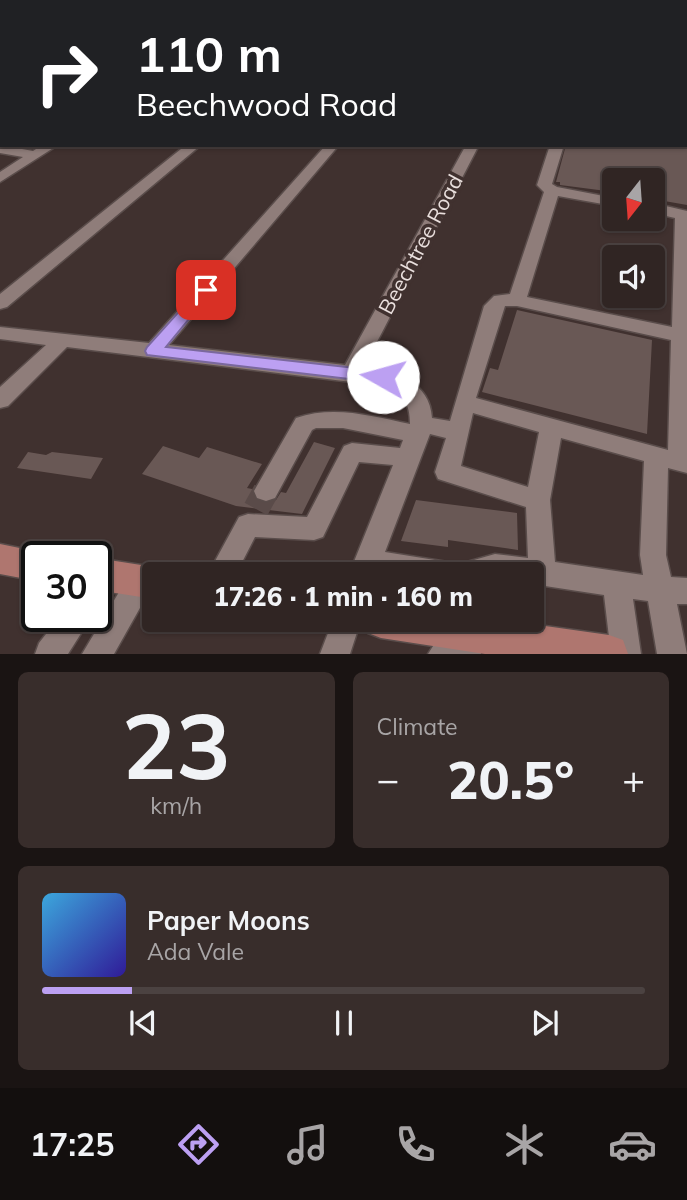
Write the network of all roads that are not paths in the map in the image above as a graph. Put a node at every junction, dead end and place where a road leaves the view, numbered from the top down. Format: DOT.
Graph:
graph roads {
  1 [pos="49,147"];
  2 [pos="192,147"];
  3 [pos="331,147"];
  4 [pos="472,147"];
  5 [pos="556,147"];
  6 [pos="0,149"];
  7 [pos="36,156"];
  8 [pos="0,178"];
  9 [pos="552,191"];
  10 [pos="602,200"];
  11 [pos="665,211"];
  12 [pos="685,215"];
  13 [pos="517,300"];
  14 [pos="0,303"];
  15 [pos="0,333"];
  16 [pos="685,336"];
  17 [pos="63,340"];
  18 [pos="153,351"];
  19 [pos="351,373"];
  20 [pos="1,397"];
  21 [pos="464,403"];
  22 [pos="551,428"];
  23 [pos="459,432"];
  24 [pos="417,439"];
  25 [pos="674,460"];
  26 [pos="538,500"];
  27 [pos="256,508"];
  28 [pos="228,562"];
  29 [pos="368,562"];
  30 [pos="541,562"];
  31 [pos="544,571"];
  32 [pos="119,581"];
  33 [pos="617,583"];
  34 [pos="673,591"];
  35 [pos="66,632"];
  36 [pos="343,632"];
  37 [pos="427,632"];
  38 [pos="457,640"];
  39 [pos="558,650"];
  40 [pos="50,654"];
  41 [pos="97,654"];
  42 [pos="335,654"];
  43 [pos="609,654"];
  44 [pos="626,654"];
  45 [pos="672,654"];
  1 -- 7 [label="street"];
  2 -- 14 [label="street"];
  3 -- 18 [label="street"];
  4 -- 19 [label="street, Beechtree Road"];
  5 -- 9 [label="street"];
  6 -- 7 [label="street"];
  7 -- 8 [label="street"];
  9 -- 10 [label="street"];
  9 -- 13 [label="street"];
  11 -- 12 [label="street"];
  12 -- 16 [label="street"];
  13 -- 16 [label="street"];
  13 -- 21 [label="street"];
  15 -- 17 [label="street"];
  16 -- 25 [label="street"];
  17 -- 18 [label="street"];
  17 -- 20 [label="street"];
  18 -- 19 [label="street"];
  19 -- 24 [label="street"];
  21 -- 22 [label="street"];
  21 -- 23 [label="street"];
  22 -- 25 [label="street"];
  22 -- 26 [label="street"];
  23 -- 24 [label="street"];
  23 -- 26 [label="street"];
  24 -- 27 [label="street"];
  24 -- 27 [label="street"];
  24 -- 29 [label="street"];
  25 -- 34 [label="street"];
  26 -- 30 [label="street"];
  27 -- 28 [label="street"];
  31 -- 33 [label="street"];
  32 -- 41 [label="street"];
  33 -- 34 [label="street"];
  33 -- 44 [label="street"];
  34 -- 45 [label="street"];
  35 -- 40 [label="street"];
  36 -- 42 [label="street"];
  37 -- 38 [label="main road"];
  38 -- 39 [label="main road"];
  39 -- 43 [label="main road"];
}
